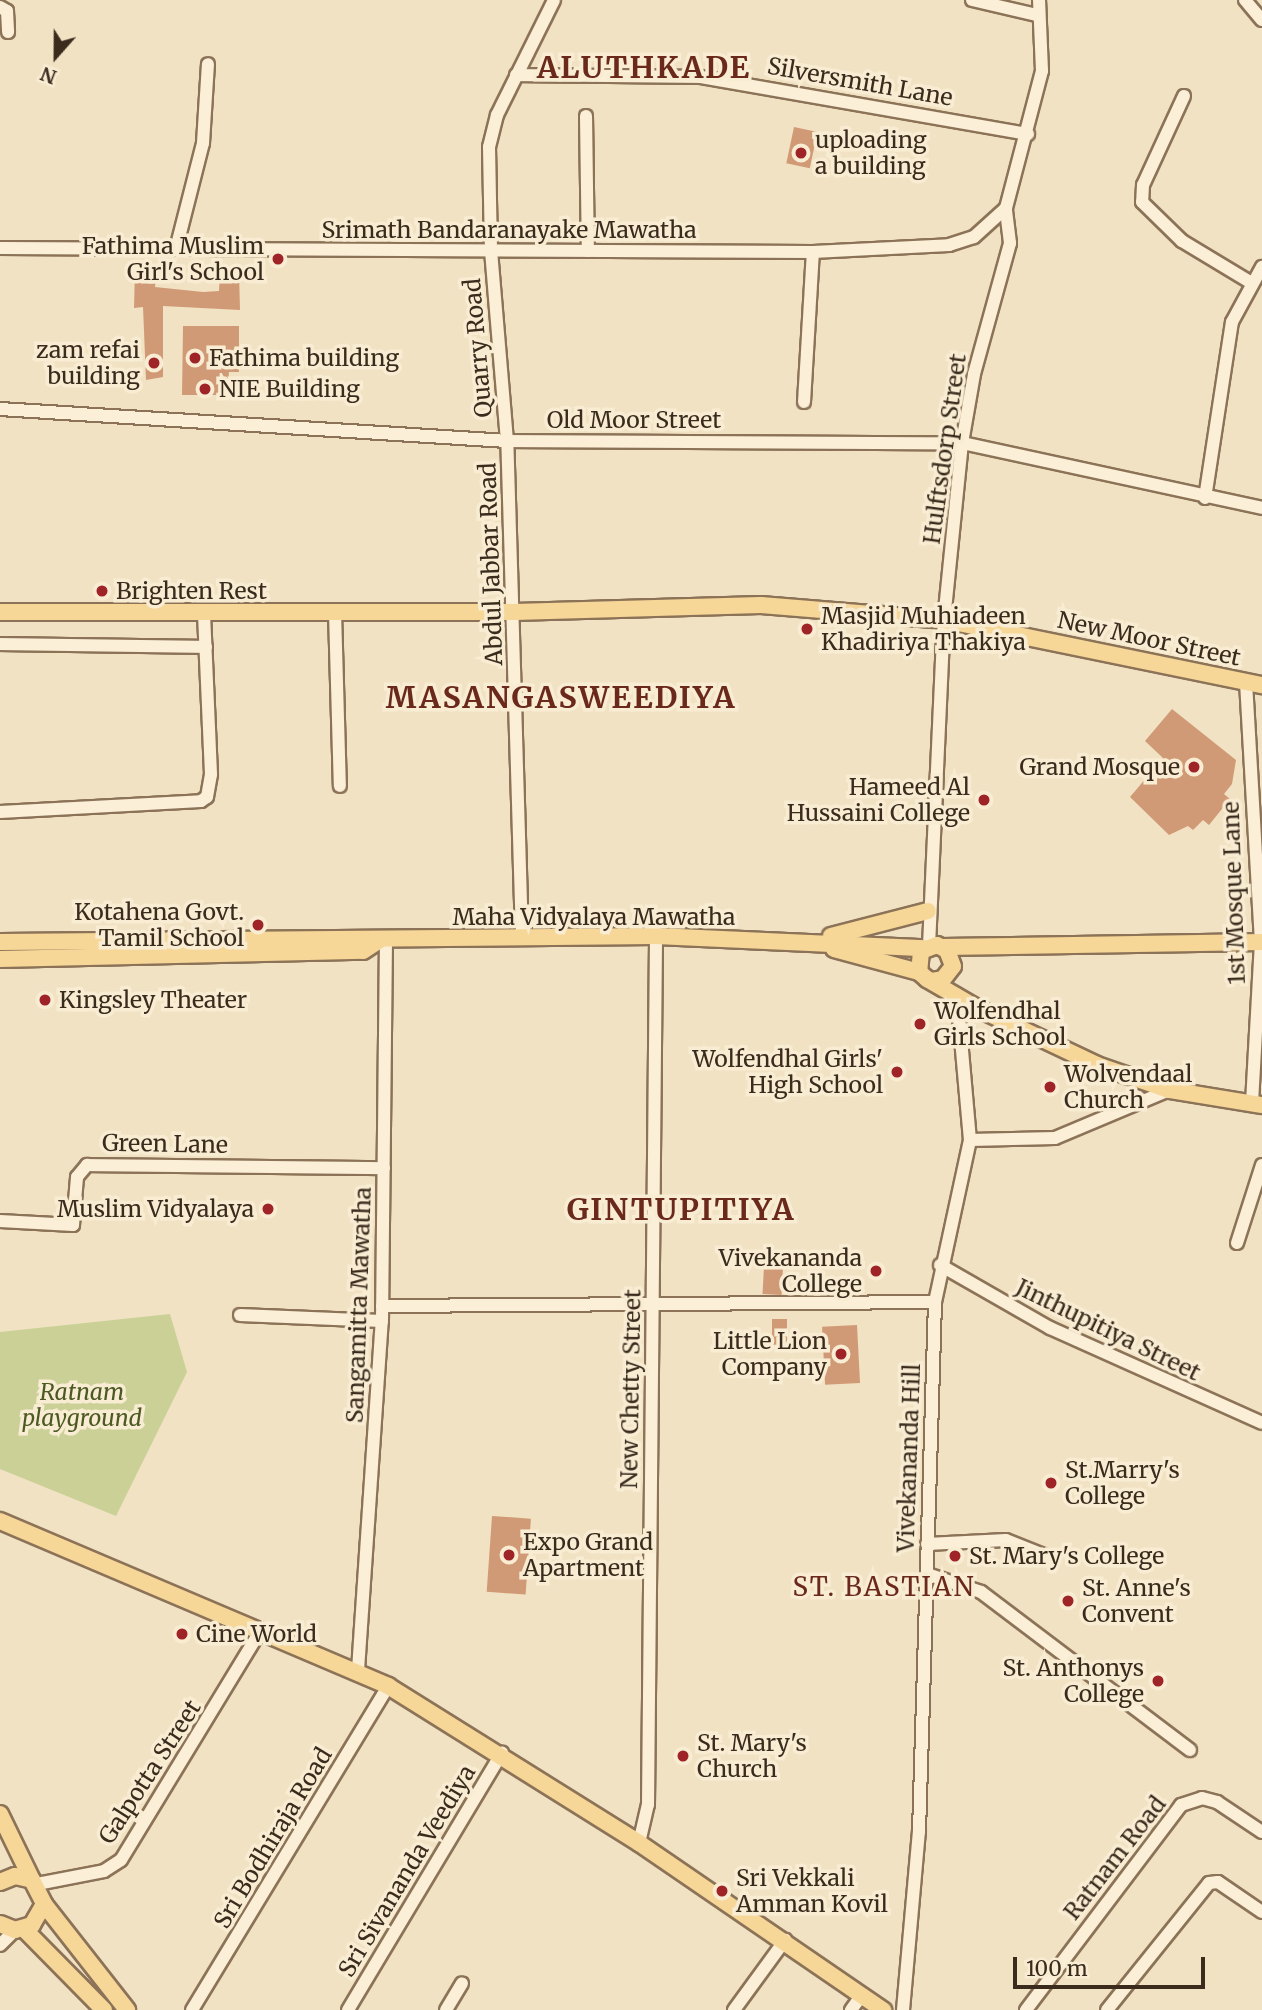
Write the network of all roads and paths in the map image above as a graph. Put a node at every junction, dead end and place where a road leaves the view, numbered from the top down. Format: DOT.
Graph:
graph roads {
  1 [pos="554,0"];
  2 [pos="972,0"];
  3 [pos="1039,0"];
  4 [pos="1245,0"];
  5 [pos="0,7"];
  6 [pos="1037,15"];
  7 [pos="1262,20"];
  8 [pos="8,32"];
  9 [pos="208,64"];
  10 [pos="516,75"];
  11 [pos="1184,96"];
  12 [pos="586,116"];
  13 [pos="1028,134"];
  14 [pos="1006,208"];
  15 [pos="0,248"];
  16 [pos="176,250"];
  17 [pos="491,251"];
  18 [pos="588,251"];
  19 [pos="813,252"];
  20 [pos="1262,267"];
  21 [pos="1250,282"];
  22 [pos="804,402"];
  23 [pos="0,409"];
  24 [pos="507,441"];
  25 [pos="962,443"];
  26 [pos="1205,498"];
  27 [pos="1262,508"];
  28 [pos="0,612"];
  29 [pos="204,612"];
  30 [pos="335,612"];
  31 [pos="514,612"];
  32 [pos="944,620"];
  33 [pos="0,644"];
  34 [pos="206,647"];
  35 [pos="1254,684"];
  36 [pos="340,786"];
  37 [pos="0,812"];
  38 [pos="928,911"];
  39 [pos="656,936"];
  40 [pos="522,937"];
  41 [pos="383,941"];
  42 [pos="0,942"];
  43 [pos="808,942"];
  44 [pos="1262,942"];
  45 [pos="932,947"];
  46 [pos="0,959"];
  47 [pos="951,971"];
  48 [pos="925,976"];
  49 [pos="957,995"];
  50 [pos="1170,1090"];
  51 [pos="1257,1104"];
  52 [pos="970,1140"];
  53 [pos="1262,1165"];
  54 [pos="384,1168"];
  55 [pos="0,1221"];
  56 [pos="1237,1243"];
  57 [pos="940,1265"];
  58 [pos="934,1303"];
  59 [pos="382,1306"];
  60 [pos="653,1308"];
  61 [pos="240,1315"];
  62 [pos="382,1321"];
  63 [pos="1262,1423"];
  64 [pos="0,1521"];
  65 [pos="927,1544"];
  66 [pos="1051,1558"];
  67 [pos="927,1574"];
  68 [pos="260,1631"];
  69 [pos="358,1670"];
  70 [pos="388,1686"];
  71 [pos="1190,1750"];
  72 [pos="502,1753"];
  73 [pos="0,1814"];
  74 [pos="1262,1832"];
  75 [pos="639,1843"];
  76 [pos="0,1882"];
  77 [pos="35,1882"];
  78 [pos="44,1904"];
  79 [pos="1262,1912"];
  80 [pos="13,1927"];
  81 [pos="785,1940"];
  82 [pos="0,1945"];
  83 [pos="462,1983"];
  84 [pos="862,1996"];
  85 [pos="104,2010"];
  86 [pos="127,2010"];
  87 [pos="192,2010"];
  88 [pos="348,2010"];
  89 [pos="446,2010"];
  90 [pos="734,2010"];
  91 [pos="851,2010"];
  92 [pos="883,2010"];
  93 [pos="902,2010"];
  94 [pos="1026,2010"];
  95 [pos="1107,2010"];
  1 -- 10 [label="street, Quarry Road"];
  2 -- 6 [label="street"];
  3 -- 6 [label="street, Hulftsdorp Street"];
  4 -- 7 [label="street"];
  5 -- 8 [label="street"];
  6 -- 13 [label="street, Hulftsdorp Street"];
  9 -- 16 [label="street"];
  10 -- 13 [label="street, Silversmith Lane"];
  10 -- 17 [label="street, Quarry Road"];
  11 -- 21 [label="street"];
  12 -- 18 [label="street"];
  13 -- 14 [label="street, Hulftsdorp Street"];
  14 -- 19 [label="street, Srimath Bandaranayake Mawatha"];
  14 -- 25 [label="street, Hulftsdorp Street"];
  15 -- 16 [label="street, Srimath Bandaranayake Mawatha"];
  16 -- 17 [label="street, Srimath Bandaranayake Mawatha"];
  17 -- 18 [label="street, Srimath Bandaranayake Mawatha"];
  17 -- 24 [label="street, Quarry Road"];
  18 -- 19 [label="street, Srimath Bandaranayake Mawatha"];
  19 -- 22 [label="street"];
  20 -- 21 [label="street"];
  21 -- 26 [label="street"];
  23 -- 24 [label="street, Old Moor Street"];
  24 -- 25 [label="street, Old Moor Street"];
  24 -- 31 [label="street, Abdul Jabbar Road"];
  25 -- 26 [label="street, Old Moor Street"];
  25 -- 32 [label="street, Hulftsdorp Street"];
  26 -- 27 [label="street, Old Moor Street"];
  28 -- 29 [label="main road, New Moor Street"];
  29 -- 30 [label="main road, New Moor Street"];
  29 -- 34 [label="street"];
  30 -- 31 [label="main road, New Moor Street"];
  30 -- 36 [label="street"];
  31 -- 32 [label="main road, New Moor Street"];
  31 -- 40 [label="street, Abdul Jabbar Road"];
  32 -- 35 [label="main road, New Moor Street"];
  32 -- 38 [label="street, Hulftsdorp Street"];
  33 -- 34 [label="street"];
  34 -- 37 [label="street"];
  35 -- 44 [label="street, 1st Mosque Lane"];
  38 -- 43 [label="main road"];
  38 -- 45 [label="street, Hulftsdorp Street"];
  39 -- 40 [label="main road, Maha Vidyalaya Mawatha"];
  39 -- 43 [label="main road, Maha Vidyalaya Mawatha"];
  39 -- 60 [label="street, New Chetty Street"];
  40 -- 41 [label="main road, Maha Vidyalaya Mawatha"];
  41 -- 42 [label="main road, Maha Vidyalaya Mawatha"];
  41 -- 46 [label="main road, Maha Vidyalaya Mawatha"];
  41 -- 54 [label="street, Sangamitta Mawatha"];
  43 -- 45 [label="main road, Maha Vidyalaya Mawatha"];
  43 -- 48 [label="main road, Maha Vidyalaya Mawatha"];
  44 -- 45 [label="main road, Maha Vidyalaya Mawatha"];
  44 -- 51 [label="street, 1st Mosque Lane"];
  45 -- 47 [label="main road"];
  45 -- 48 [label="main road"];
  47 -- 48 [label="main road"];
  47 -- 49 [label="main road"];
  48 -- 49 [label="main road, Maha Vidyalaya Mawatha"];
  49 -- 50 [label="main road, Maha Vidyalaya Mawatha"];
  49 -- 52 [label="street, Vivekananda Hill"];
  50 -- 51 [label="main road, Maha Vidyalaya Mawatha"];
  50 -- 52 [label="street"];
  52 -- 57 [label="street, Vivekananda Hill"];
  53 -- 56 [label="street"];
  54 -- 55 [label="street, Green Lane"];
  54 -- 59 [label="street, Sangamitta Mawatha"];
  57 -- 58 [label="street, Vivekananda Hill"];
  57 -- 63 [label="street, Jinthupitiya Street"];
  58 -- 60 [label="street"];
  58 -- 65 [label="street, Vivekananda Hill"];
  59 -- 60 [label="street"];
  59 -- 62 [label="street, Sangamitta Mawatha"];
  60 -- 75 [label="street, New Chetty Street"];
  61 -- 62 [label="street"];
  62 -- 69 [label="street, Sangamitta Mawatha"];
  64 -- 68 [label="main road"];
  65 -- 66 [label="street"];
  65 -- 67 [label="street, Vivekananda Hill"];
  67 -- 71 [label="street"];
  67 -- 93 [label="street, Vivekananda Hill"];
  68 -- 69 [label="main road"];
  68 -- 77 [label="street, Galpotta Street"];
  69 -- 70 [label="main road"];
  70 -- 72 [label="main road"];
  70 -- 87 [label="street, Sri Bodhiraja Road"];
  72 -- 75 [label="main road"];
  72 -- 88 [label="street, Sri Sivananda Veediya"];
  73 -- 77 [label="main road"];
  74 -- 94 [label="street, Ratnam Road"];
  75 -- 81 [label="main road"];
  76 -- 77 [label="main road"];
  77 -- 78 [label="main road"];
  78 -- 80 [label="main road"];
  78 -- 86 [label="main road"];
  79 -- 95 [label="street"];
  80 -- 82 [label="street"];
  80 -- 85 [label="main road"];
  81 -- 84 [label="main road"];
  81 -- 90 [label="street"];
  83 -- 89 [label="street"];
  84 -- 91 [label="street"];
  84 -- 92 [label="main road"];
}
